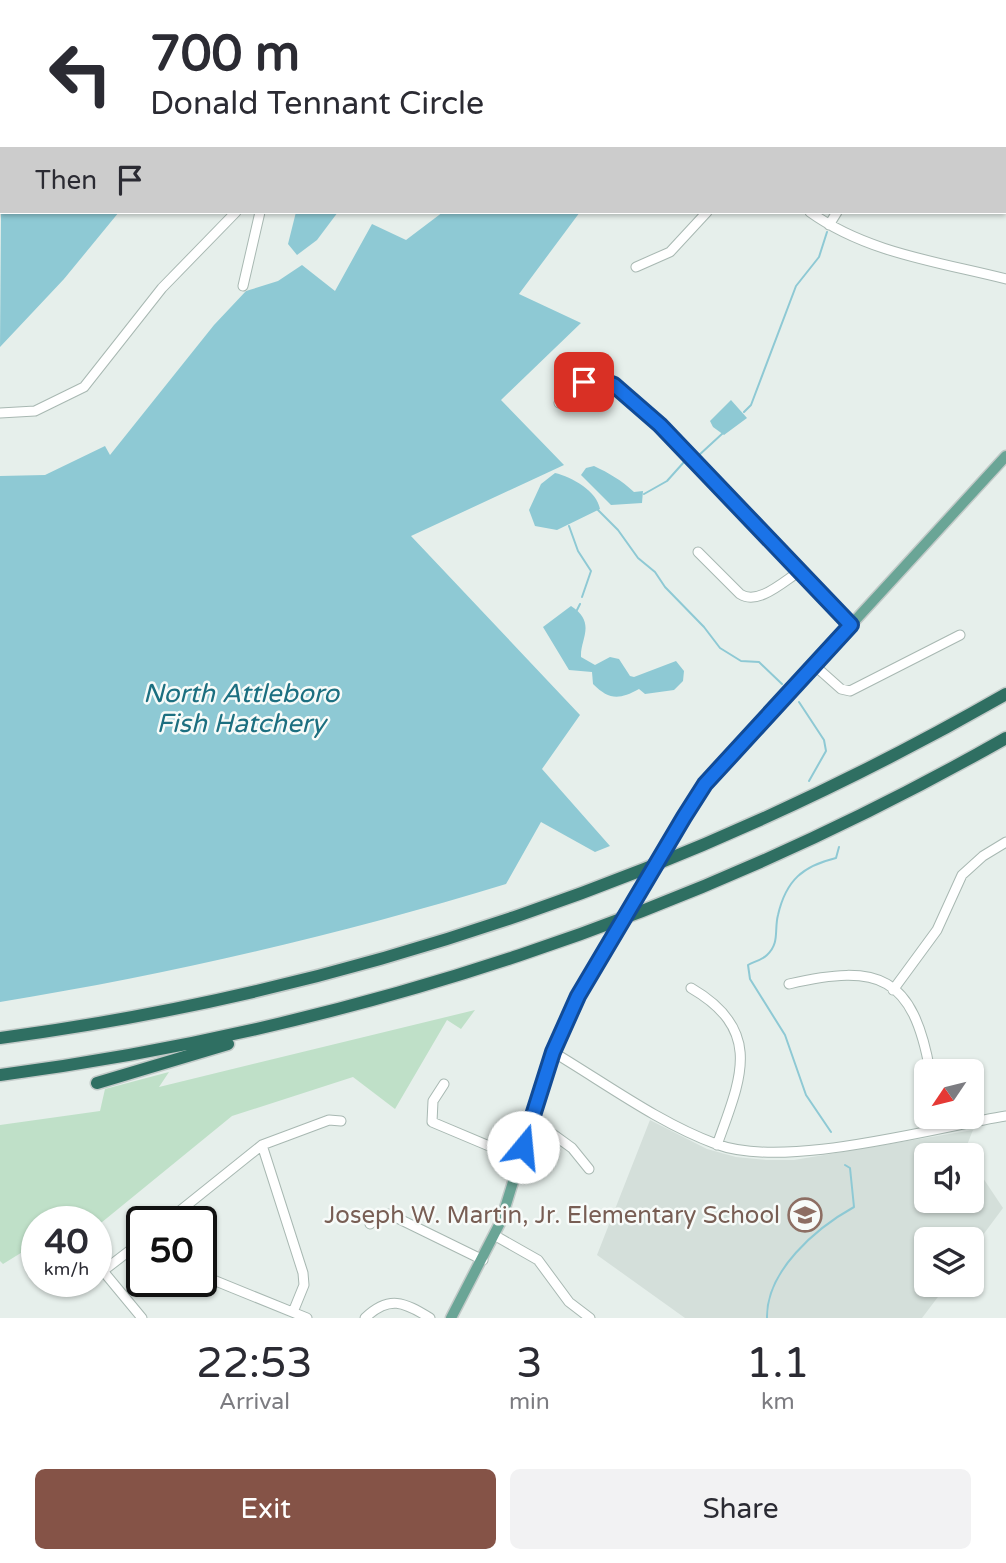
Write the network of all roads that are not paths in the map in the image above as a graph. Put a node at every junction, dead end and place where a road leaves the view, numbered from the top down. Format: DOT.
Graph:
graph roads {
  1 [pos="234,214"];
  2 [pos="260,214"];
  3 [pos="705,214"];
  4 [pos="813,214"];
  5 [pos="836,214"];
  6 [pos="829,225"];
  7 [pos="636,267"];
  8 [pos="1006,279"];
  9 [pos="243,286"];
  10 [pos="559,403"];
  11 [pos="0,413"];
  12 [pos="1006,456"];
  13 [pos="698,552"];
  14 [pos="800,571"];
  15 [pos="851,625"];
  16 [pos="960,635"];
  17 [pos="814,665"];
  18 [pos="1006,694"];
  19 [pos="1006,738"];
  20 [pos="1006,842"];
  21 [pos="789,984"];
  22 [pos="691,988"];
  23 [pos="893,990"];
  24 [pos="330,1013"];
  25 [pos="0,1038"];
  26 [pos="553,1052"];
  27 [pos="927,1059"];
  28 [pos="0,1075"];
  29 [pos="97,1083"];
  30 [pos="444,1084"];
  31 [pos="532,1119"];
  32 [pos="1005,1119"];
  33 [pos="984,1120"];
  34 [pos="341,1121"];
  35 [pos="914,1127"];
  36 [pos="717,1145"];
  37 [pos="262,1146"];
  38 [pos="520,1159"];
  39 [pos="589,1169"];
  40 [pos="186,1206"];
  41 [pos="370,1224"];
  42 [pos="494,1235"];
  43 [pos="126,1253"];
  44 [pos="483,1260"];
  45 [pos="217,1281"];
  46 [pos="293,1312"];
  47 [pos="142,1318"];
  48 [pos="307,1318"];
  49 [pos="365,1318"];
  50 [pos="430,1318"];
  51 [pos="451,1318"];
  52 [pos="590,1318"];
  1 -- 11 [label="street"];
  2 -- 9 [label="street"];
  3 -- 7 [label="street"];
  4 -- 6 [label="street"];
  5 -- 6 [label="street"];
  6 -- 8 [label="street"];
  10 -- 14 [label="street"];
  12 -- 15 [label="main road"];
  13 -- 14 [label="street"];
  14 -- 15 [label="street"];
  15 -- 17 [label="main road"];
  16 -- 17 [label="street"];
  17 -- 26 [label="main road, bridge"];
  18 -- 25 [label="highway"];
  19 -- 24 [label="highway"];
  20 -- 23 [label="street"];
  21 -- 23 [label="street"];
  22 -- 36 [label="street"];
  23 -- 27 [label="street"];
  24 -- 28 [label="highway"];
  24 -- 29 [label="highway"];
  26 -- 31 [label="main road"];
  26 -- 36 [label="street"];
  30 -- 38 [label="street"];
  31 -- 38 [label="main road"];
  31 -- 39 [label="street"];
  32 -- 33 [label="street"];
  34 -- 37 [label="street"];
  35 -- 36 [label="street"];
  37 -- 40 [label="street"];
  37 -- 46 [label="street"];
  38 -- 42 [label="main road"];
  41 -- 44 [label="street"];
  42 -- 44 [label="main road"];
  42 -- 52 [label="street"];
  43 -- 47 [label="street"];
  44 -- 51 [label="main road"];
  45 -- 46 [label="street"];
  46 -- 48 [label="street"];
  49 -- 50 [label="street"];
}
